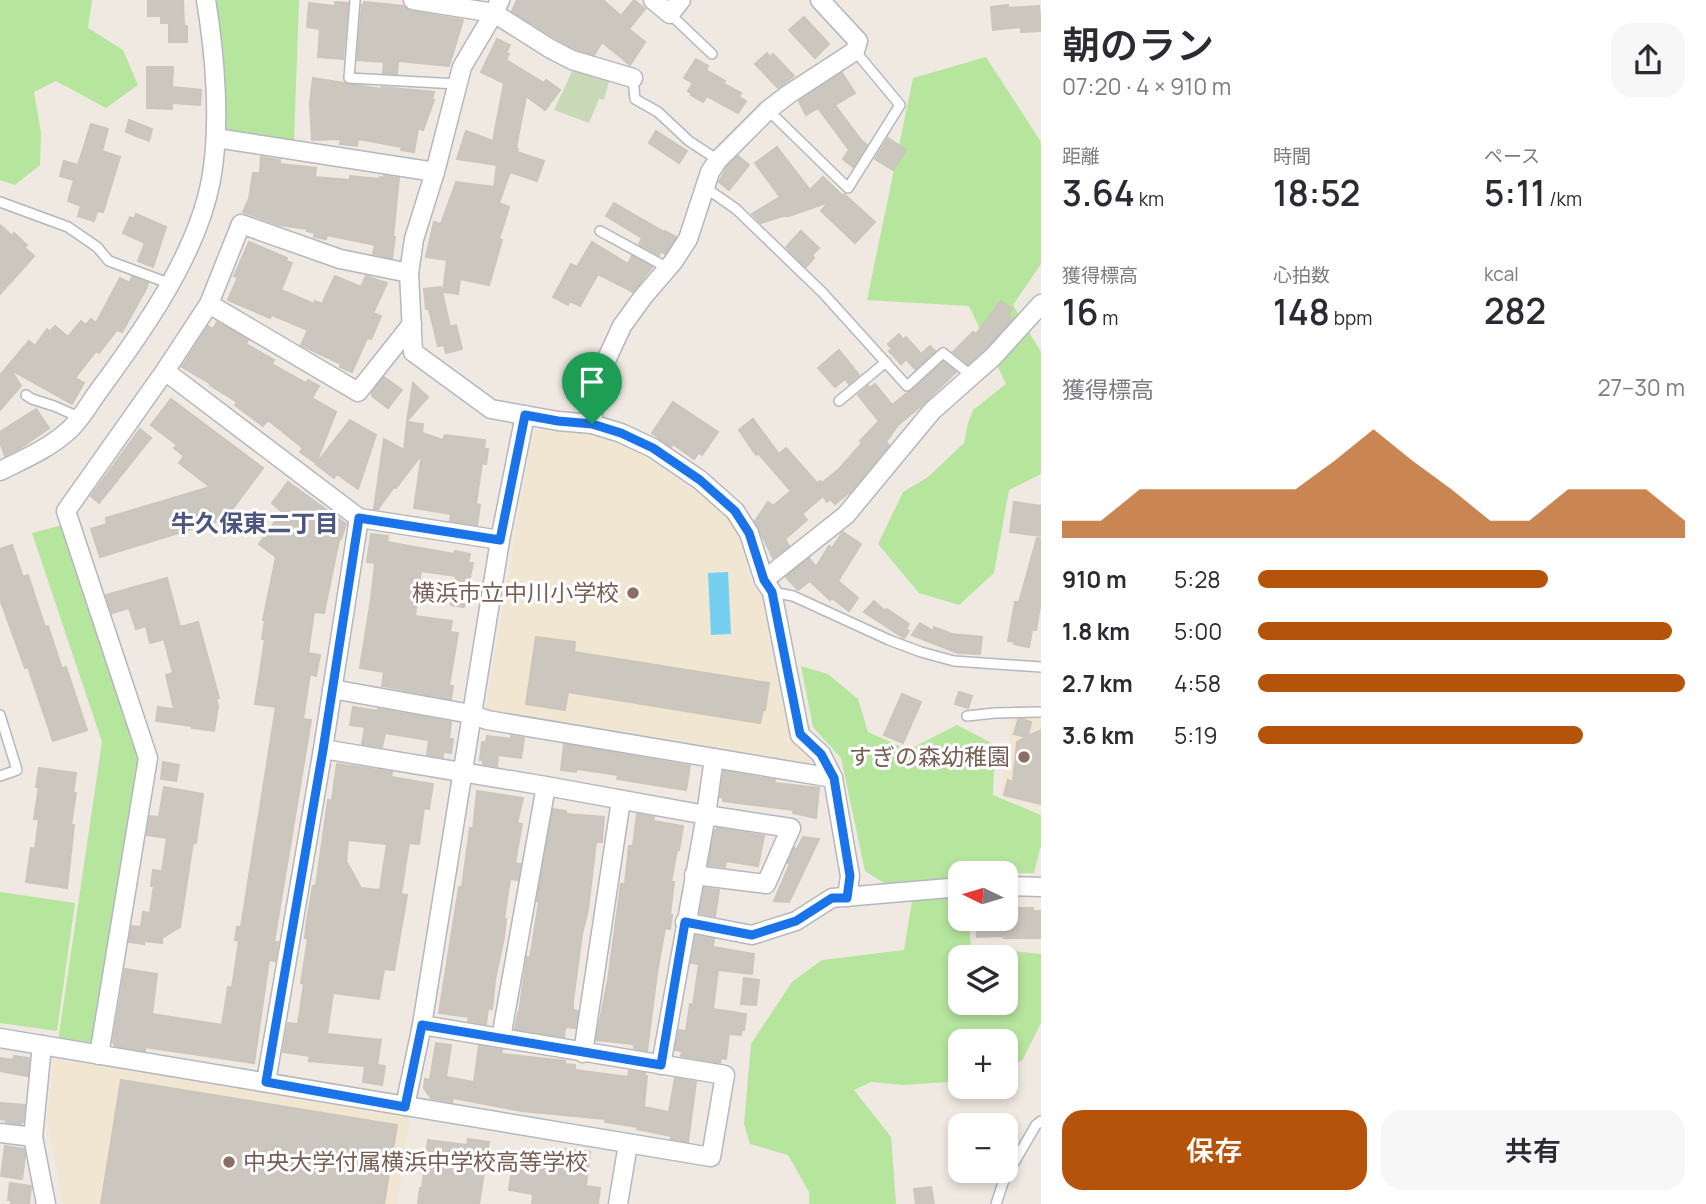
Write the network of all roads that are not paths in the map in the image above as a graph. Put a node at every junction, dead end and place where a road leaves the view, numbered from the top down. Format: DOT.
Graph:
graph roads {
  1 [pos="206,0"];
  2 [pos="355,0"];
  3 [pos="413,0"];
  4 [pos="653,0"];
  5 [pos="820,0"];
  6 [pos="497,7"];
  7 [pos="676,7"];
  8 [pos="855,51"];
  9 [pos="712,54"];
  10 [pos="633,78"];
  11 [pos="457,84"];
  12 [pos="768,110"];
  13 [pos="216,138"];
  14 [pos="718,160"];
  15 [pos="435,172"];
  16 [pos="705,188"];
  17 [pos="0,202"];
  18 [pos="600,231"];
  19 [pos="668,268"];
  20 [pos="409,273"];
  21 [pos="171,284"];
  22 [pos="209,304"];
  23 [pos="1041,304"];
  24 [pos="412,324"];
  25 [pos="886,362"];
  26 [pos="165,370"];
  27 [pos="972,376"];
  28 [pos="26,395"];
  29 [pos="839,401"];
  30 [pos="525,415"];
  31 [pos="79,417"];
  32 [pos="592,424"];
  33 [pos="0,471"];
  34 [pos="359,518"];
  35 [pos="500,540"];
  36 [pos="768,586"];
  37 [pos="1041,667"];
  38 [pos="332,689"];
  39 [pos="1041,712"];
  40 [pos="471,714"];
  41 [pos="0,715"];
  42 [pos="967,716"];
  43 [pos="323,750"];
  44 [pos="714,758"];
  45 [pos="463,773"];
  46 [pos="0,776"];
  47 [pos="834,778"];
  48 [pos="546,786"];
  49 [pos="621,800"];
  50 [pos="706,815"];
  51 [pos="694,875"];
  52 [pos="1018,886"];
  53 [pos="1041,887"];
  54 [pos="948,888"];
  55 [pos="847,898"];
  56 [pos="685,922"];
  57 [pos="422,1025"];
  58 [pos="0,1038"];
  59 [pos="501,1038"];
  60 [pos="42,1045"];
  61 [pos="583,1053"];
  62 [pos="99,1055"];
  63 [pos="661,1065"];
  64 [pos="266,1082"];
  65 [pos="405,1107"];
  66 [pos="1041,1121"];
  67 [pos="0,1133"];
  68 [pos="33,1137"];
  69 [pos="628,1144"];
  70 [pos="46,1204"];
  71 [pos="618,1204"];
  72 [pos="996,1204"];
  1 -- 13 [label="street"];
  2 -- 11 [label="lane"];
  3 -- 6 [label="street"];
  4 -- 7 [label="street"];
  5 -- 8 [label="street"];
  6 -- 10 [label="street"];
  6 -- 11 [label="street"];
  7 -- 9 [label="lane"];
  8 -- 12 [label="street"];
  8 -- 12 [label="lane"];
  10 -- 14 [label="lane"];
  11 -- 15 [label="street"];
  12 -- 14 [label="street"];
  13 -- 15 [label="street"];
  13 -- 21 [label="street"];
  14 -- 16 [label="street"];
  15 -- 20 [label="street"];
  16 -- 19 [label="street"];
  16 -- 25 [label="lane"];
  17 -- 21 [label="lane"];
  18 -- 19 [label="lane"];
  19 -- 32 [label="street"];
  20 -- 22 [label="street"];
  20 -- 24 [label="street"];
  21 -- 31 [label="street"];
  22 -- 24 [label="street"];
  22 -- 26 [label="street"];
  23 -- 27 [label="street"];
  24 -- 30 [label="street"];
  25 -- 27 [label="lane"];
  25 -- 29 [label="lane"];
  26 -- 34 [label="street"];
  26 -- 62 [label="street"];
  27 -- 36 [label="street"];
  28 -- 31 [label="lane"];
  30 -- 32 [label="street"];
  30 -- 35 [label="street"];
  31 -- 33 [label="street"];
  32 -- 36 [label="street"];
  34 -- 35 [label="street"];
  34 -- 38 [label="street"];
  35 -- 40 [label="street"];
  36 -- 37 [label="lane"];
  36 -- 47 [label="street"];
  38 -- 40 [label="street"];
  38 -- 43 [label="street"];
  39 -- 42 [label="lane"];
  40 -- 44 [label="street"];
  40 -- 45 [label="street"];
  41 -- 46 [label="lane"];
  43 -- 45 [label="street"];
  43 -- 64 [label="street"];
  44 -- 47 [label="street"];
  44 -- 50 [label="street"];
  45 -- 48 [label="street"];
  45 -- 57 [label="street"];
  47 -- 55 [label="street"];
  48 -- 49 [label="street"];
  48 -- 59 [label="street"];
  49 -- 50 [label="street"];
  49 -- 61 [label="street"];
  50 -- 51 [label="street"];
  50 -- 51 [label="street"];
  51 -- 56 [label="street"];
  52 -- 53 [label="street"];
  54 -- 55 [label="street"];
  55 -- 56 [label="street"];
  56 -- 63 [label="street"];
  57 -- 59 [label="street"];
  57 -- 65 [label="street"];
  58 -- 60 [label="street"];
  59 -- 61 [label="street"];
  60 -- 62 [label="street"];
  60 -- 68 [label="street"];
  61 -- 63 [label="street"];
  62 -- 64 [label="street"];
  63 -- 69 [label="street"];
  64 -- 65 [label="street"];
  65 -- 69 [label="street"];
  66 -- 72 [label="lane"];
  67 -- 68 [label="street"];
  68 -- 70 [label="street"];
  69 -- 71 [label="street"];
}
